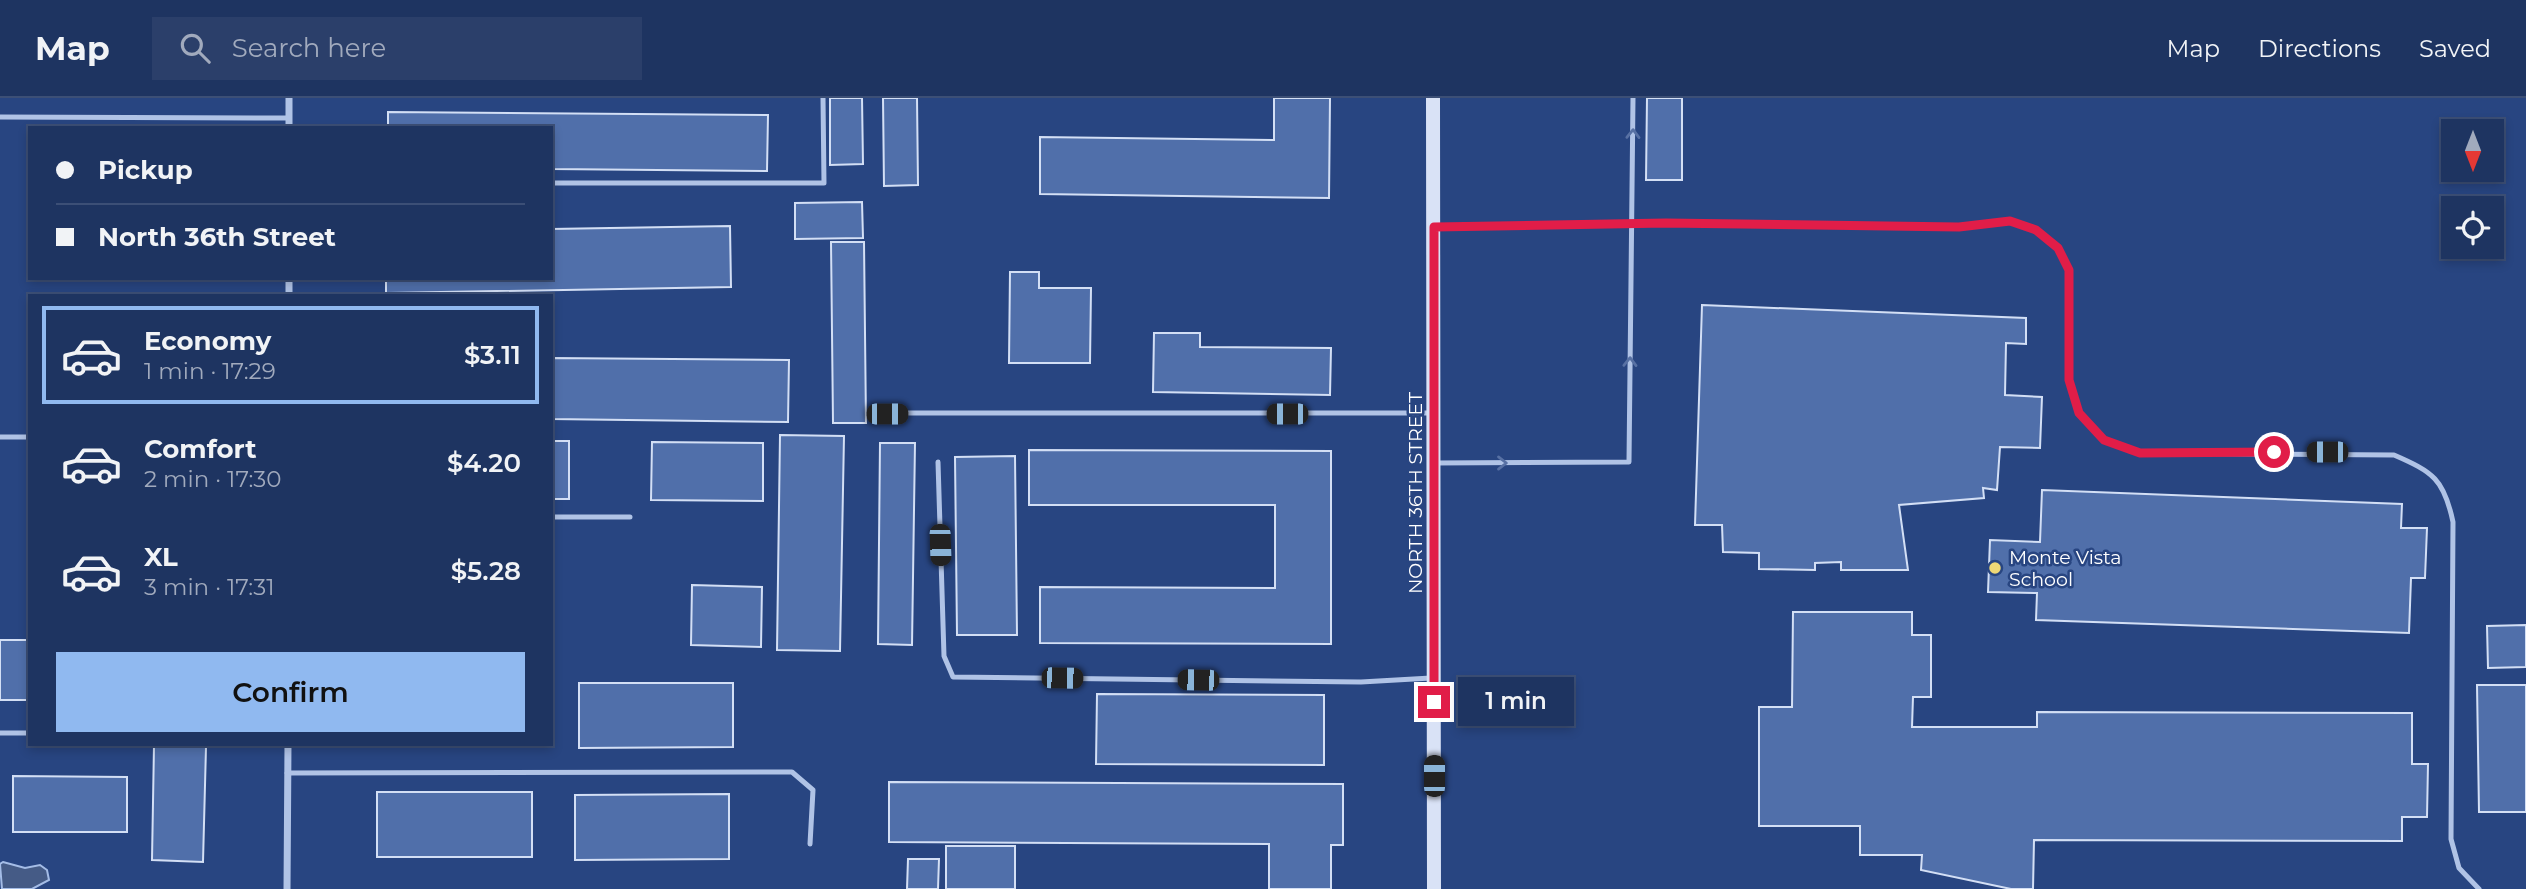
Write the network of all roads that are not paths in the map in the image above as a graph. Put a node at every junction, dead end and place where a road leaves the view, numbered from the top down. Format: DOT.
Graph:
graph roads {
  1 [pos="289,98"];
  2 [pos="823,98"];
  3 [pos="1433,98"];
  4 [pos="1633,98"];
  5 [pos="0,117"];
  6 [pos="289,118"];
  7 [pos="289,126"];
  8 [pos="553,183"];
  9 [pos="1632,223"];
  10 [pos="1434,227"];
  11 [pos="887,414"];
  12 [pos="1434,414"];
  13 [pos="0,437"];
  14 [pos="28,437"];
  15 [pos="938,462"];
  16 [pos="1434,463"];
  17 [pos="553,517"];
  18 [pos="630,517"];
  19 [pos="1434,678"];
  20 [pos="0,733"];
  21 [pos="28,733"];
  22 [pos="288,746"];
  23 [pos="287,773"];
  24 [pos="810,844"];
  25 [pos="287,889"];
  26 [pos="1434,889"];
  27 [pos="2479,889"];
  1 -- 6 [label="street"];
  2 -- 8 [label="lane"];
  3 -- 10 [label="main road, NORTH 36TH STREET"];
  9 -- 4 [label="lane, one-way"];
  5 -- 6 [label="lane"];
  6 -- 7 [label="street"];
  9 -- 10 [label="lane"];
  16 -- 9 [label="lane, one-way"];
  9 -- 27 [label="lane"];
  10 -- 12 [label="main road, NORTH 36TH STREET"];
  11 -- 12 [label="lane"];
  12 -- 16 [label="main road, NORTH 36TH STREET"];
  13 -- 14 [label="lane"];
  15 -- 19 [label="lane"];
  16 -- 19 [label="main road, NORTH 36TH STREET"];
  17 -- 18 [label="lane"];
  19 -- 26 [label="main road, NORTH 36TH STREET"];
  20 -- 21 [label="lane"];
  22 -- 23 [label="street"];
  23 -- 24 [label="lane"];
  23 -- 25 [label="street"];
}
